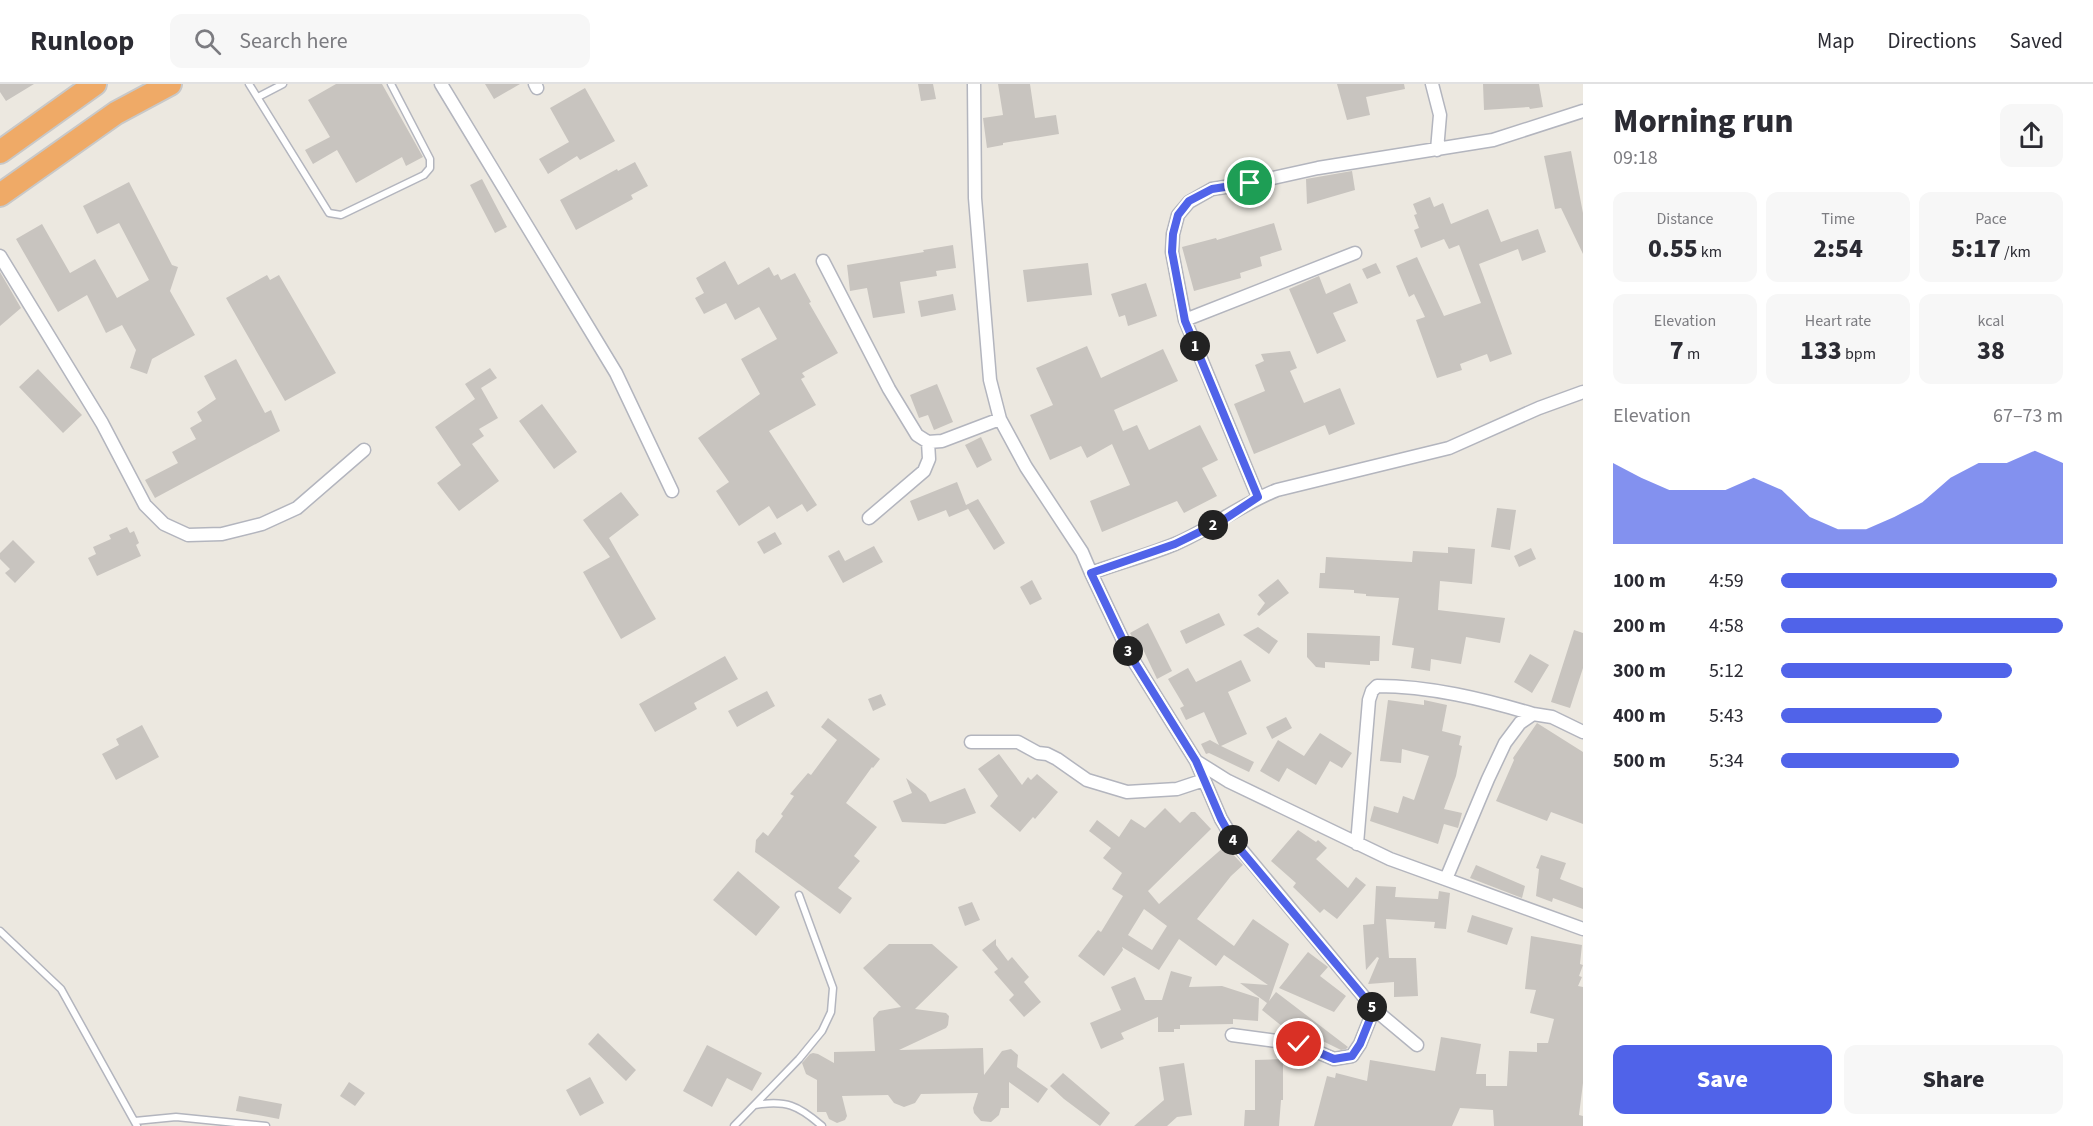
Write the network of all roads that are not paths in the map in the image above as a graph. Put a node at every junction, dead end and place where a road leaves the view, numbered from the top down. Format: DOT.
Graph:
graph roads {
  1 [pos="95,84"];
  2 [pos="170,84"];
  3 [pos="249,84"];
  4 [pos="283,84"];
  5 [pos="391,84"];
  6 [pos="441,84"];
  7 [pos="974,84"];
  8 [pos="1432,84"];
  9 [pos="258,97"];
  10 [pos="1583,111"];
  11 [pos="1437,150"];
  12 [pos="0,152"];
  13 [pos="0,195"];
  14 [pos="1355,253"];
  15 [pos="0,256"];
  16 [pos="823,261"];
  17 [pos="1185,321"];
  18 [pos="1583,392"];
  19 [pos="1000,419"];
  20 [pos="928,442"];
  21 [pos="364,450"];
  22 [pos="672,491"];
  23 [pos="1258,497"];
  24 [pos="869,518"];
  25 [pos="1091,573"];
  26 [pos="1533,714"];
  27 [pos="1583,732"];
  28 [pos="971,742"];
  29 [pos="1196,761"];
  30 [pos="1204,780"];
  31 [pos="1357,844"];
  32 [pos="1446,879"];
  33 [pos="799,896"];
  34 [pos="1581,924"];
  35 [pos="0,931"];
  36 [pos="1374,1009"];
  37 [pos="1232,1035"];
  38 [pos="1417,1045"];
  39 [pos="755,1105"];
  40 [pos="136,1124"];
  41 [pos="266,1126"];
  42 [pos="734,1126"];
  43 [pos="822,1126"];
  1 -- 12 [label="highway"];
  2 -- 13 [label="highway"];
  3 -- 9 [label="lane"];
  4 -- 9 [label="lane"];
  5 -- 9 [label="lane"];
  6 -- 22 [label="street"];
  7 -- 19 [label="street"];
  8 -- 11 [label="street"];
  10 -- 11 [label="street"];
  11 -- 17 [label="street"];
  14 -- 17 [label="street"];
  15 -- 21 [label="street"];
  16 -- 20 [label="street"];
  17 -- 23 [label="street"];
  18 -- 23 [label="street"];
  19 -- 20 [label="street"];
  19 -- 25 [label="street"];
  20 -- 24 [label="street"];
  23 -- 25 [label="street"];
  25 -- 29 [label="street"];
  26 -- 27 [label="street"];
  26 -- 31 [label="street"];
  26 -- 32 [label="street"];
  28 -- 30 [label="street"];
  29 -- 30 [label="street"];
  29 -- 31 [label="street"];
  30 -- 36 [label="street"];
  31 -- 32 [label="street"];
  32 -- 34 [label="street"];
  33 -- 39 [label="lane"];
  35 -- 40 [label="lane"];
  36 -- 37 [label="street"];
  36 -- 38 [label="street"];
  39 -- 42 [label="lane"];
  39 -- 43 [label="lane"];
  40 -- 41 [label="lane"];
}
